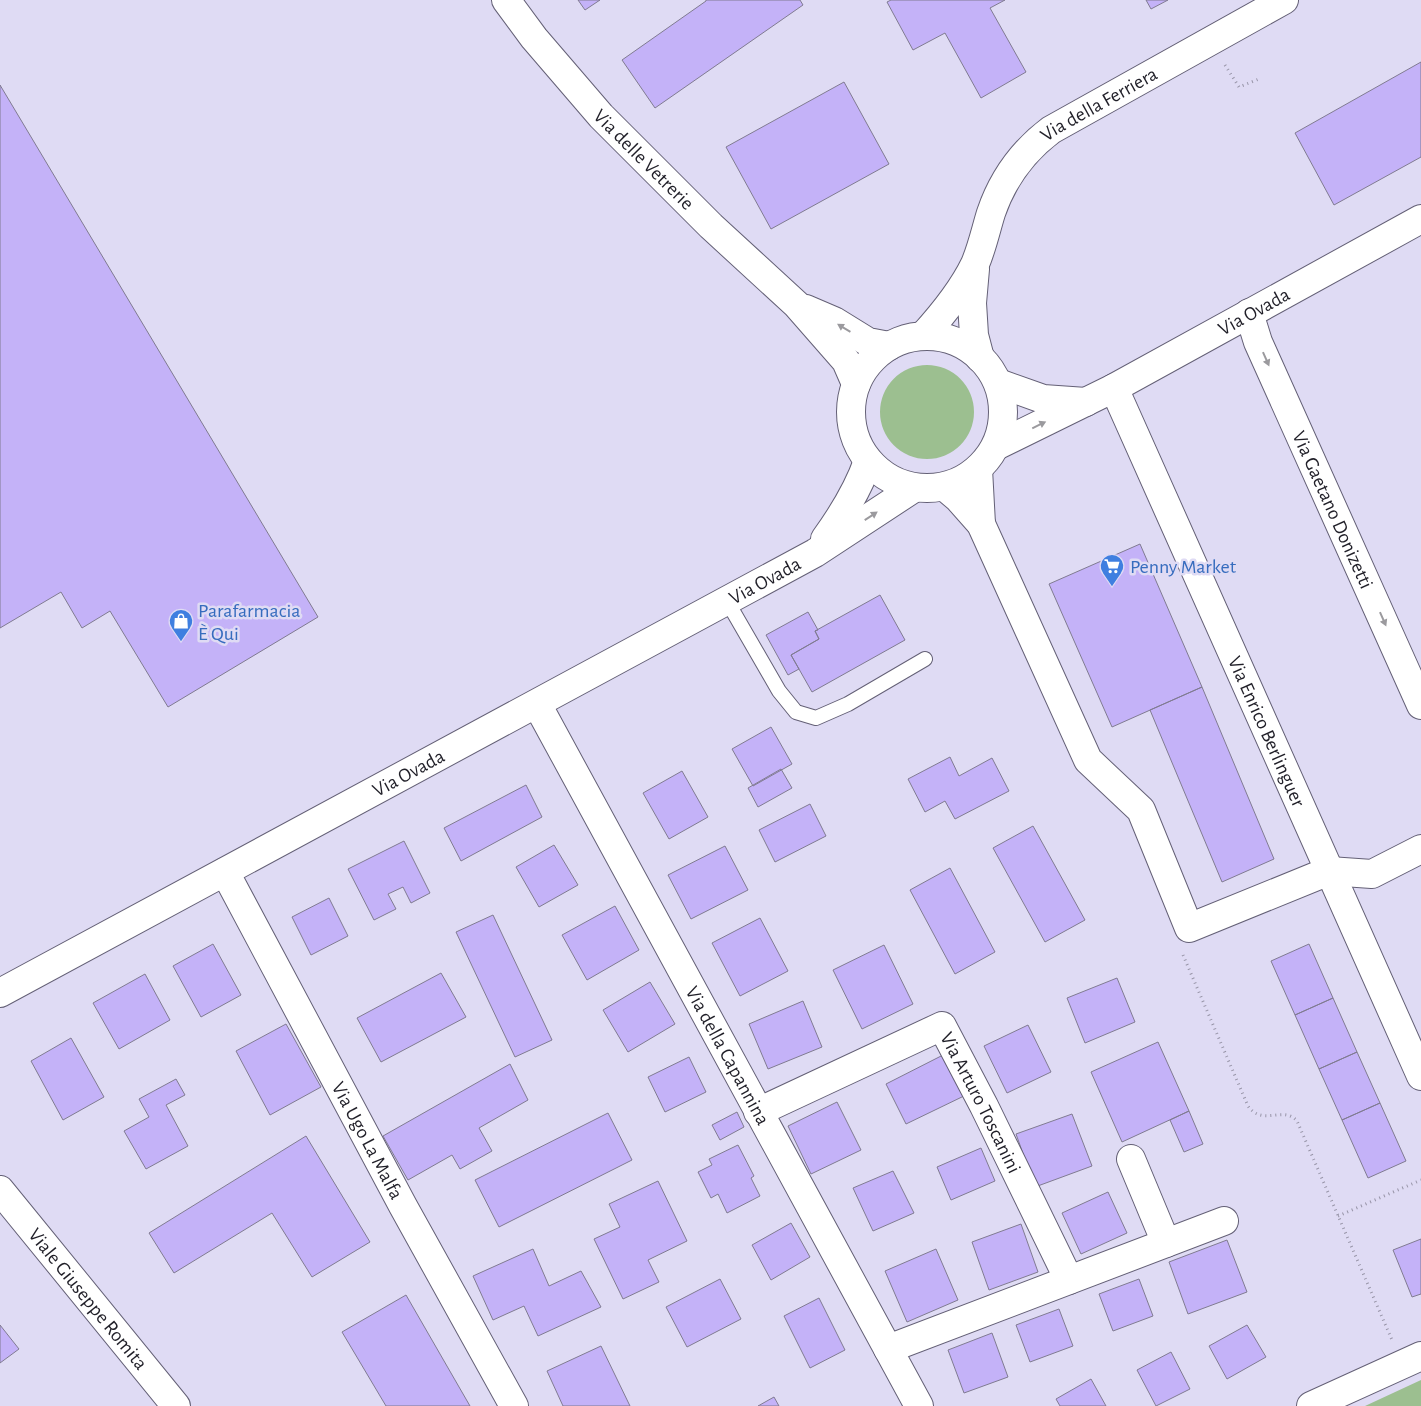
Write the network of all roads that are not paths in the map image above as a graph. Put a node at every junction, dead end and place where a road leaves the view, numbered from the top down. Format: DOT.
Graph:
graph roads {
  1 [pos="506,0"];
  2 [pos="1284,0"];
  3 [pos="1421,219"];
  4 [pos="975,263"];
  5 [pos="798,305"];
  6 [pos="1249,313"];
  7 [pos="923,336"];
  8 [pos="888,346"];
  9 [pos="980,358"];
  10 [pos="998,383"];
  11 [pos="856,384"];
  12 [pos="1114,388"];
  13 [pos="1088,402"];
  14 [pos="996,446"];
  15 [pos="868,461"];
  16 [pos="978,469"];
  17 [pos="945,487"];
  18 [pos="914,488"];
  19 [pos="981,524"];
  20 [pos="815,552"];
  21 [pos="727,601"];
  22 [pos="925,659"];
  23 [pos="537,704"];
  24 [pos="1421,705"];
  25 [pos="1421,849"];
  26 [pos="1329,871"];
  27 [pos="225,872"];
  28 [pos="0,993"];
  29 [pos="1421,1076"];
  30 [pos="758,1112"];
  31 [pos="1131,1159"];
  32 [pos="0,1190"];
  33 [pos="1224,1221"];
  34 [pos="1166,1243"];
  35 [pos="1070,1280"];
  36 [pos="888,1349"];
  37 [pos="1421,1356"];
  38 [pos="176,1406"];
  39 [pos="514,1406"];
  40 [pos="919,1406"];
  41 [pos="1311,1406"];
  1 -- 5 [label="street, Via delle Vetrerie"];
  2 -- 4 [label="street, Via della Ferriera"];
  3 -- 6 [label="street, Via Ovada"];
  4 -- 7 [label="street, Via della Ferriera"];
  4 -- 9 [label="street, Via della Ferriera"];
  8 -- 5 [label="street, Via delle Vetrerie, one-way"];
  5 -- 11 [label="street, Via delle Vetrerie"];
  6 -- 12 [label="street, Via Ovada"];
  6 -- 24 [label="street, Via Gaetano Donizetti, one-way"];
  7 -- 8 [label="street"];
  7 -- 9 [label="street"];
  8 -- 11 [label="street"];
  9 -- 10 [label="street"];
  10 -- 13 [label="street"];
  10 -- 14 [label="street"];
  11 -- 15 [label="street"];
  12 -- 13 [label="street, Via Ovada"];
  12 -- 26 [label="street, Via Enrico Berlinguer"];
  14 -- 13 [label="street, Via Ovada, one-way"];
  14 -- 16 [label="street"];
  15 -- 18 [label="street"];
  15 -- 20 [label="street, Via Ovada"];
  16 -- 17 [label="street"];
  16 -- 19 [label="street"];
  17 -- 18 [label="street"];
  17 -- 19 [label="street"];
  20 -- 18 [label="street, Via Ovada, one-way"];
  19 -- 26 [label="street"];
  20 -- 21 [label="street, Via Ovada"];
  21 -- 22 [label="lane"];
  21 -- 23 [label="street, Via Ovada"];
  23 -- 27 [label="street, Via Ovada"];
  23 -- 30 [label="street, Via della Capannina"];
  25 -- 26 [label="street"];
  26 -- 29 [label="street, Via Enrico Berlinguer"];
  27 -- 28 [label="street, Via Ovada"];
  27 -- 39 [label="street, Via Ugo La Malfa"];
  30 -- 35 [label="street, Via Arturo Toscanini"];
  30 -- 36 [label="street, Via della Capannina"];
  31 -- 34 [label="street"];
  32 -- 38 [label="street, Viale Giuseppe Romita"];
  33 -- 34 [label="street"];
  34 -- 35 [label="street"];
  35 -- 36 [label="street"];
  36 -- 40 [label="street, Via della Capannina"];
  37 -- 41 [label="street"];
}
